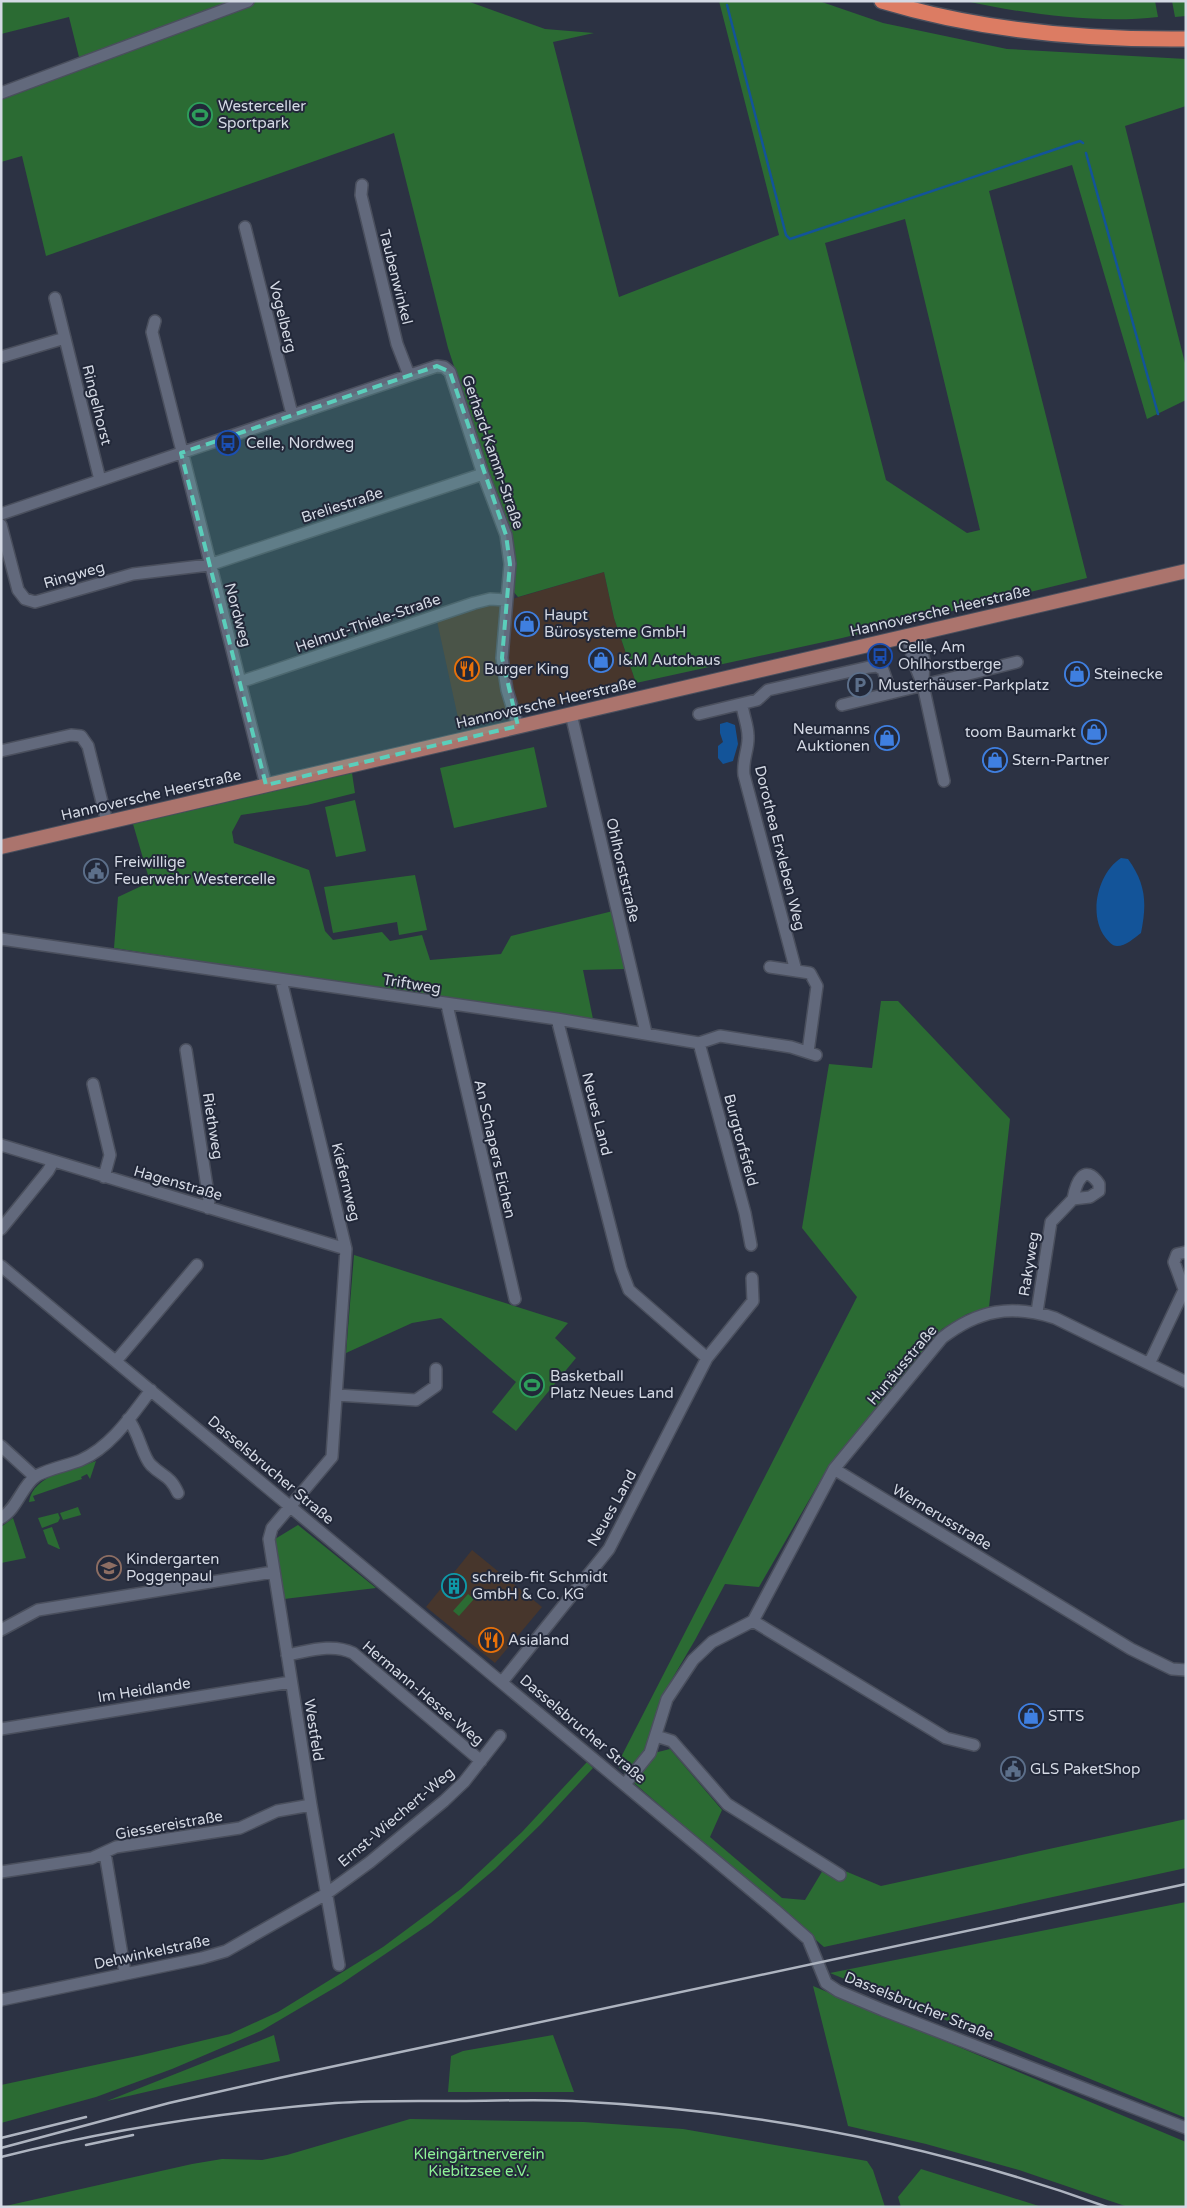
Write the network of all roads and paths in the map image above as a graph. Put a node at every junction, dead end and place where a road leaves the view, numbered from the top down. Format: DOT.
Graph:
graph roads {
  1 [pos="248,1"];
  2 [pos="882,1"];
  3 [pos="1186,39"];
  4 [pos="1,93"];
  5 [pos="362,185"];
  6 [pos="245,227"];
  7 [pos="55,298"];
  8 [pos="155,321"];
  9 [pos="65,338"];
  10 [pos="1,357"];
  11 [pos="409,376"];
  12 [pos="292,414"];
  13 [pos="181,453"];
  14 [pos="483,474"];
  15 [pos="100,480"];
  16 [pos="1,514"];
  17 [pos="1,525"];
  18 [pos="210,565"];
  19 [pos="1186,571"];
  20 [pos="506,600"];
  21 [pos="912,634"];
  22 [pos="1018,662"];
  23 [pos="240,682"];
  24 [pos="923,685"];
  25 [pos="891,693"];
  26 [pos="742,704"];
  27 [pos="842,705"];
  28 [pos="571,714"];
  29 [pos="699,714"];
  30 [pos="518,726"];
  31 [pos="1,751"];
  32 [pos="944,781"];
  33 [pos="266,785"];
  34 [pos="107,822"];
  35 [pos="1,847"];
  36 [pos="1,939"];
  37 [pos="770,967"];
  38 [pos="796,971"];
  39 [pos="282,980"];
  40 [pos="447,1005"];
  41 [pos="557,1019"];
  42 [pos="646,1033"];
  43 [pos="699,1043"];
  44 [pos="186,1050"];
  45 [pos="92,1084"];
  46 [pos="1,1145"];
  47 [pos="53,1162"];
  48 [pos="104,1177"];
  49 [pos="1073,1199"];
  50 [pos="208,1208"];
  51 [pos="1,1229"];
  52 [pos="751,1245"];
  53 [pos="346,1249"];
  54 [pos="1186,1252"];
  55 [pos="197,1265"];
  56 [pos="1,1266"];
  57 [pos="752,1278"];
  58 [pos="1185,1288"];
  59 [pos="515,1299"];
  60 [pos="1037,1312"];
  61 [pos="708,1358"];
  62 [pos="116,1361"];
  63 [pos="1149,1364"];
  64 [pos="436,1369"];
  65 [pos="1186,1382"];
  66 [pos="151,1390"];
  67 [pos="337,1395"];
  68 [pos="128,1419"];
  69 [pos="1,1446"];
  70 [pos="834,1469"];
  71 [pos="35,1477"];
  72 [pos="178,1493"];
  73 [pos="290,1506"];
  74 [pos="1,1518"];
  75 [pos="273,1572"];
  76 [pos="753,1621"];
  77 [pos="1,1630"];
  78 [pos="287,1655"];
  79 [pos="1186,1670"];
  80 [pos="291,1682"];
  81 [pos="502,1682"];
  82 [pos="1,1729"];
  83 [pos="500,1736"];
  84 [pos="656,1736"];
  85 [pos="974,1745"];
  86 [pos="481,1761"];
  87 [pos="625,1784"];
  88 [pos="311,1805"];
  89 [pos="105,1853"];
  90 [pos="1,1872"];
  91 [pos="840,1875"];
  92 [pos="326,1894"];
  93 [pos="338,1965"];
  94 [pos="125,1973"];
  95 [pos="1,2000"];
  96 [pos="1186,2128"];
  1 -- 4 [label="street"];
  2 -- 3 [label="highway"];
  5 -- 11 [label="street, Taubenwinkel"];
  6 -- 12 [label="street, Vogelberg"];
  7 -- 9 [label="street, Ringelhorst"];
  8 -- 13 [label="street"];
  9 -- 10 [label="street"];
  9 -- 15 [label="street, Ringelhorst"];
  11 -- 12 [label="street"];
  11 -- 14 [label="street, Gerhard-Kamm-Straße"];
  12 -- 13 [label="street"];
  13 -- 15 [label="street"];
  13 -- 18 [label="street, Nordweg"];
  14 -- 18 [label="street, Breliestraße"];
  14 -- 20 [label="street, Gerhard-Kamm-Straße"];
  15 -- 16 [label="street"];
  17 -- 18 [label="street, Ringweg"];
  18 -- 23 [label="street, Nordweg"];
  19 -- 21 [label="main road, Hannoversche Heerstraße"];
  20 -- 23 [label="street, Helmut-Thiele-Straße"];
  20 -- 30 [label="street, Gerhard-Kamm-Straße"];
  21 -- 24 [label="street"];
  21 -- 28 [label="main road, Hannoversche Heerstraße"];
  22 -- 24 [label="street"];
  23 -- 33 [label="street, Nordweg"];
  24 -- 25 [label="street"];
  24 -- 32 [label="street"];
  25 -- 26 [label="street"];
  25 -- 27 [label="street"];
  26 -- 29 [label="street"];
  26 -- 38 [label="street, Dorothea Erxleben Weg"];
  28 -- 30 [label="main road, Hannoversche Heerstraße"];
  28 -- 42 [label="street, Ohlhorststraße"];
  30 -- 33 [label="main road, Hannoversche Heerstraße"];
  31 -- 34 [label="street"];
  33 -- 34 [label="main road, Hannoversche Heerstraße"];
  34 -- 35 [label="main road, Hannoversche Heerstraße"];
  36 -- 39 [label="street, Triftweg"];
  37 -- 38 [label="street"];
  38 -- 43 [label="street, Triftweg"];
  39 -- 40 [label="street, Triftweg"];
  39 -- 53 [label="street, Kiefernweg"];
  40 -- 41 [label="street, Triftweg"];
  40 -- 59 [label="street, An Schapers Eichen"];
  41 -- 42 [label="street, Triftweg"];
  41 -- 61 [label="street, Neues Land"];
  42 -- 43 [label="street, Triftweg"];
  43 -- 52 [label="street, Burgtorfsfeld"];
  44 -- 50 [label="street, Riethweg"];
  45 -- 48 [label="street"];
  46 -- 47 [label="street, Hagenstraße"];
  47 -- 48 [label="street, Hagenstraße"];
  47 -- 51 [label="street"];
  48 -- 50 [label="street, Hagenstraße"];
  49 -- 60 [label="street, Rakyweg"];
  50 -- 53 [label="street, Hagenstraße"];
  53 -- 67 [label="street, Kiefernweg"];
  54 -- 58 [label="street"];
  55 -- 62 [label="street"];
  56 -- 62 [label="street, Dasselsbrucher Straße"];
  57 -- 61 [label="street, Neues Land"];
  58 -- 63 [label="street"];
  60 -- 63 [label="street, Hunäusstraße"];
  60 -- 70 [label="street, Hunäusstraße"];
  61 -- 81 [label="street, Neues Land"];
  62 -- 66 [label="street, Dasselsbrucher Straße"];
  63 -- 65 [label="street, Hunäusstraße"];
  64 -- 67 [label="street"];
  66 -- 68 [label="street"];
  66 -- 73 [label="street, Dasselsbrucher Straße"];
  67 -- 73 [label="street, Kiefernweg"];
  68 -- 71 [label="street"];
  68 -- 72 [label="street"];
  69 -- 71 [label="street"];
  70 -- 76 [label="street"];
  70 -- 79 [label="street, Wernerusstraße"];
  71 -- 74 [label="street"];
  73 -- 75 [label="street, Westfeld"];
  73 -- 81 [label="street, Dasselsbrucher Straße"];
  75 -- 77 [label="street"];
  75 -- 78 [label="street, Westfeld"];
  76 -- 84 [label="street"];
  76 -- 85 [label="street"];
  78 -- 80 [label="street, Westfeld"];
  78 -- 86 [label="street, Hermann-Hesse-Weg"];
  80 -- 82 [label="street, Im Heidlande"];
  80 -- 88 [label="street, Westfeld"];
  81 -- 87 [label="street, Dasselsbrucher Straße"];
  83 -- 86 [label="street, Ernst-Wiechert-Weg"];
  84 -- 87 [label="street"];
  84 -- 91 [label="street"];
  86 -- 92 [label="street, Ernst-Wiechert-Weg"];
  87 -- 96 [label="street, Dasselsbrucher Straße"];
  88 -- 89 [label="street, Giessereistraße"];
  88 -- 92 [label="street, Westfeld"];
  89 -- 90 [label="street, Giessereistraße"];
  89 -- 94 [label="street"];
  92 -- 93 [label="street, Westfeld"];
  92 -- 94 [label="street, Dehwinkelstraße"];
  94 -- 95 [label="street, Dehwinkelstraße"];
}
